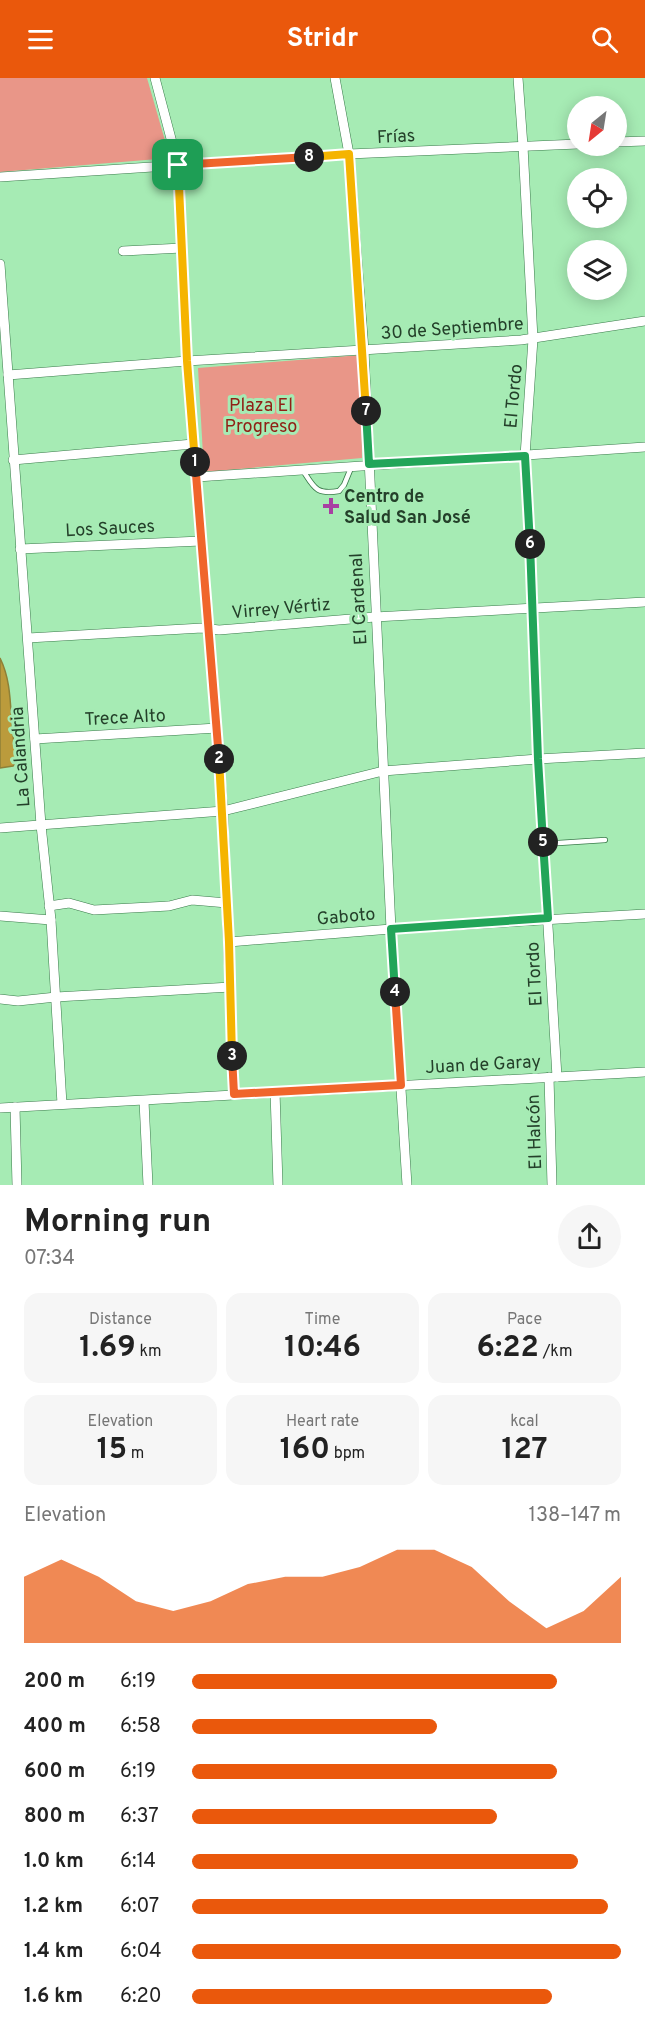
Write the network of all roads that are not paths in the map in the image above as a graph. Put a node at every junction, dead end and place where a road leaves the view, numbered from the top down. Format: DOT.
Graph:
graph roads {
  1 [pos="155,78"];
  2 [pos="335,78"];
  3 [pos="518,78"];
  4 [pos="645,141"];
  5 [pos="627,142"];
  6 [pos="567,144"];
  7 [pos="523,146"];
  8 [pos="349,154"];
  9 [pos="178,165"];
  10 [pos="0,177"];
  11 [pos="182,248"];
  12 [pos="123,251"];
  13 [pos="0,264"];
  14 [pos="645,321"];
  15 [pos="533,339"];
  16 [pos="364,351"];
  17 [pos="187,361"];
  18 [pos="8,375"];
  19 [pos="194,444"];
  20 [pos="645,447"];
  21 [pos="525,456"];
  22 [pos="13,460"];
  23 [pos="369,464"];
  24 [pos="352,465"];
  25 [pos="302,469"];
  26 [pos="197,477"];
  27 [pos="201,541"];
  28 [pos="20,549"];
  29 [pos="645,602"];
  30 [pos="533,609"];
  31 [pos="375,617"];
  32 [pos="209,629"];
  33 [pos="28,638"];
  34 [pos="217,728"];
  35 [pos="36,739"];
  36 [pos="645,753"];
  37 [pos="538,759"];
  38 [pos="383,771"];
  39 [pos="223,811"];
  40 [pos="41,825"];
  41 [pos="0,828"];
  42 [pos="605,840"];
  43 [pos="543,844"];
  44 [pos="227,903"];
  45 [pos="49,906"];
  46 [pos="645,914"];
  47 [pos="0,916"];
  48 [pos="548,918"];
  49 [pos="51,920"];
  50 [pos="391,929"];
  51 [pos="229,942"];
  52 [pos="231,987"];
  53 [pos="56,997"];
  54 [pos="0,999"];
  55 [pos="645,1072"];
  56 [pos="553,1077"];
  57 [pos="401,1085"];
  58 [pos="275,1091"];
  59 [pos="234,1094"];
  60 [pos="144,1101"];
  61 [pos="62,1104"];
  62 [pos="15,1107"];
  63 [pos="0,1108"];
  64 [pos="17,1185"];
  65 [pos="148,1185"];
  66 [pos="278,1185"];
  67 [pos="407,1185"];
  68 [pos="552,1185"];
  1 -- 9 [label="street"];
  2 -- 8 [label="street, El Cardenal"];
  3 -- 7 [label="street, El Tordo"];
  4 -- 5 [label="street"];
  6 -- 7 [label="street, Frías"];
  7 -- 8 [label="street, Frías"];
  7 -- 15 [label="street, El Tordo"];
  8 -- 9 [label="street, Frías"];
  8 -- 16 [label="street, El Cardenal"];
  9 -- 10 [label="street, Frías"];
  9 -- 11 [label="street"];
  11 -- 12 [label="street"];
  11 -- 17 [label="street"];
  13 -- 18 [label="street, La Calandria"];
  14 -- 15 [label="street, 30 de Septiembre"];
  15 -- 16 [label="street, 30 de Septiembre"];
  15 -- 21 [label="street, El Tordo"];
  16 -- 17 [label="street, 30 de Septiembre"];
  16 -- 23 [label="street, El Cardenal"];
  17 -- 18 [label="street, 30 de Septiembre"];
  17 -- 19 [label="street"];
  18 -- 22 [label="street, La Calandria"];
  19 -- 22 [label="street"];
  19 -- 26 [label="street"];
  20 -- 21 [label="street"];
  21 -- 23 [label="street"];
  21 -- 30 [label="street, El Tordo"];
  22 -- 28 [label="street, La Calandria"];
  23 -- 24 [label="street"];
  23 -- 31 [label="street, El Cardenal"];
  24 -- 25 [label="street"];
  24 -- 25 [label="lane"];
  25 -- 26 [label="street"];
  26 -- 27 [label="street"];
  27 -- 28 [label="street, Los Sauces"];
  27 -- 32 [label="street"];
  28 -- 33 [label="street, La Calandria"];
  29 -- 30 [label="street, Virrey Vértiz"];
  30 -- 31 [label="street, Virrey Vértiz"];
  30 -- 37 [label="street, El Tordo"];
  31 -- 32 [label="street, Virrey Vértiz"];
  31 -- 38 [label="street, El Cardenal"];
  32 -- 33 [label="street, Virrey Vértiz"];
  32 -- 34 [label="street"];
  33 -- 35 [label="street, La Calandria"];
  34 -- 35 [label="street, Trece Alto"];
  34 -- 39 [label="street"];
  35 -- 40 [label="street, La Calandria"];
  36 -- 37 [label="street"];
  37 -- 38 [label="street"];
  37 -- 43 [label="street, El Tordo"];
  38 -- 39 [label="street"];
  38 -- 50 [label="street, El Cardenal"];
  39 -- 40 [label="street"];
  39 -- 44 [label="street"];
  40 -- 41 [label="street"];
  40 -- 45 [label="street, La Calandria"];
  42 -- 43 [label="lane"];
  43 -- 48 [label="street, El Tordo"];
  44 -- 45 [label="street"];
  44 -- 51 [label="street"];
  45 -- 49 [label="street, La Calandria"];
  46 -- 48 [label="street, Gaboto"];
  47 -- 49 [label="street"];
  48 -- 50 [label="street, Gaboto"];
  48 -- 56 [label="street, El Tordo"];
  49 -- 53 [label="street, La Calandria"];
  50 -- 51 [label="street, Gaboto"];
  50 -- 57 [label="street, El Cardenal"];
  51 -- 52 [label="street"];
  52 -- 53 [label="street"];
  52 -- 59 [label="street"];
  53 -- 54 [label="street"];
  53 -- 61 [label="street, La Calandria"];
  55 -- 56 [label="street, Juan de Garay"];
  56 -- 57 [label="street, Juan de Garay"];
  56 -- 68 [label="street, El Halcón"];
  57 -- 58 [label="street, Juan de Garay"];
  57 -- 67 [label="street, El Cardenal"];
  58 -- 59 [label="street, Juan de Garay"];
  58 -- 66 [label="street"];
  59 -- 60 [label="street, Juan de Garay"];
  60 -- 61 [label="street, Juan de Garay"];
  60 -- 65 [label="street"];
  61 -- 62 [label="street, Juan de Garay"];
  62 -- 63 [label="street, Juan de Garay"];
  62 -- 64 [label="street"];
}
